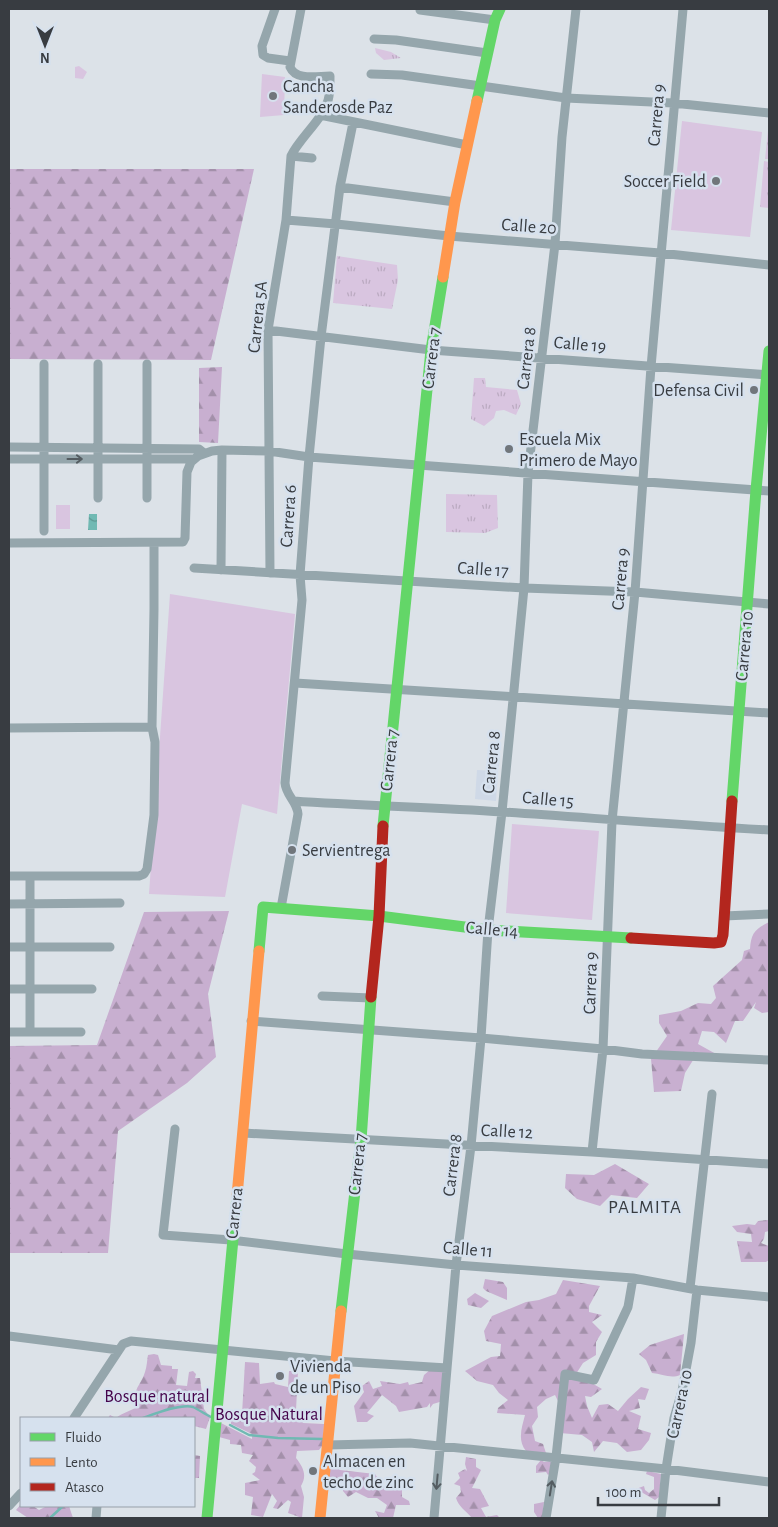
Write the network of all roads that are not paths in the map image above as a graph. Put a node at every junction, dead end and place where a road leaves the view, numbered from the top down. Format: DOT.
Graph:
graph roads {
  1 [pos="275,9"];
  2 [pos="301,9"];
  3 [pos="500,9"];
  4 [pos="576,9"];
  5 [pos="683,9"];
  6 [pos="420,10"];
  7 [pos="495,20"];
  8 [pos="374,40"];
  9 [pos="487,53"];
  10 [pos="290,62"];
  11 [pos="371,74"];
  12 [pos="480,86"];
  13 [pos="566,98"];
  14 [pos="673,103"];
  15 [pos="769,113"];
  16 [pos="320,114"];
  17 [pos="353,123"];
  18 [pos="467,145"];
  19 [pos="290,156"];
  20 [pos="312,158"];
  21 [pos="340,186"];
  22 [pos="455,202"];
  23 [pos="286,220"];
  24 [pos="336,224"];
  25 [pos="449,236"];
  26 [pos="555,244"];
  27 [pos="660,253"];
  28 [pos="769,265"];
  29 [pos="268,330"];
  30 [pos="321,337"];
  31 [pos="431,350"];
  32 [pos="769,351"];
  33 [pos="542,358"];
  34 [pos="44,364"];
  35 [pos="98,364"];
  36 [pos="147,364"];
  37 [pos="651,367"];
  38 [pos="768,374"];
  39 [pos="9,447"];
  40 [pos="43,448"];
  41 [pos="98,449"];
  42 [pos="147,449"];
  43 [pos="184,449"];
  44 [pos="222,450"];
  45 [pos="269,451"];
  46 [pos="204,453"];
  47 [pos="309,457"];
  48 [pos="9,459"];
  49 [pos="43,459"];
  50 [pos="98,459"];
  51 [pos="194,459"];
  52 [pos="148,460"];
  53 [pos="184,460"];
  54 [pos="420,465"];
  55 [pos="528,473"];
  56 [pos="644,482"];
  57 [pos="756,490"];
  58 [pos="769,491"];
  59 [pos="98,498"];
  60 [pos="147,498"];
  61 [pos="44,531"];
  62 [pos="9,543"];
  63 [pos="154,543"];
  64 [pos="194,568"];
  65 [pos="221,570"];
  66 [pos="270,573"];
  67 [pos="300,575"];
  68 [pos="408,581"];
  69 [pos="524,588"];
  70 [pos="635,592"];
  71 [pos="748,602"];
  72 [pos="769,604"];
  73 [pos="295,683"];
  74 [pos="397,690"];
  75 [pos="513,697"];
  76 [pos="624,704"];
  77 [pos="738,711"];
  78 [pos="769,713"];
  79 [pos="152,727"];
  80 [pos="9,728"];
  81 [pos="294,801"];
  82 [pos="384,807"];
  83 [pos="502,812"];
  84 [pos="612,821"];
  85 [pos="730,828"];
  86 [pos="769,830"];
  87 [pos="9,876"];
  88 [pos="30,876"];
  89 [pos="9,904"];
  90 [pos="30,904"];
  91 [pos="120,904"];
  92 [pos="263,907"];
  93 [pos="281,908"];
  94 [pos="769,914"];
  95 [pos="378,916"];
  96 [pos="724,916"];
  97 [pos="488,930"];
  98 [pos="608,938"];
  99 [pos="721,942"];
  100 [pos="9,947"];
  101 [pos="31,947"];
  102 [pos="110,947"];
  103 [pos="9,989"];
  104 [pos="30,989"];
  105 [pos="92,989"];
  106 [pos="322,996"];
  107 [pos="371,998"];
  108 [pos="251,1021"];
  109 [pos="368,1028"];
  110 [pos="9,1032"];
  111 [pos="30,1032"];
  112 [pos="81,1032"];
  113 [pos="481,1038"];
  114 [pos="603,1049"];
  115 [pos="769,1060"];
  116 [pos="712,1094"];
  117 [pos="174,1129"];
  118 [pos="243,1133"];
  119 [pos="361,1140"];
  120 [pos="471,1146"];
  121 [pos="592,1152"];
  122 [pos="706,1160"];
  123 [pos="769,1164"];
  124 [pos="232,1240"];
  125 [pos="347,1254"];
  126 [pos="456,1265"];
  127 [pos="633,1278"];
  128 [pos="693,1289"];
  129 [pos="769,1297"];
  130 [pos="9,1336"];
  131 [pos="119,1350"];
  132 [pos="222,1351"];
  133 [pos="335,1361"];
  134 [pos="447,1368"];
  135 [pos="75,1417"];
  136 [pos="328,1444"];
  137 [pos="440,1445"];
  138 [pos="556,1457"];
  139 [pos="666,1469"];
  140 [pos="769,1482"];
  141 [pos="20,1494"];
  142 [pos="9,1506"];
  143 [pos="207,1518"];
  144 [pos="320,1518"];
  145 [pos="434,1518"];
  146 [pos="546,1518"];
  147 [pos="661,1518"];
  1 -- 10 [label="street"];
  2 -- 10 [label="street"];
  3 -- 7 [label="street, Carrera 7"];
  4 -- 13 [label="street, Carrera 8"];
  5 -- 14 [label="street, Carrera 9"];
  6 -- 7 [label="street"];
  7 -- 9 [label="street, Carrera 7"];
  8 -- 9 [label="street"];
  9 -- 12 [label="street, Carrera 7"];
  10 -- 16 [label="street"];
  11 -- 12 [label="street"];
  12 -- 13 [label="street"];
  12 -- 18 [label="street, Carrera 7"];
  13 -- 14 [label="street"];
  13 -- 26 [label="street, Carrera 8"];
  14 -- 15 [label="street"];
  14 -- 27 [label="street, Carrera 9"];
  16 -- 17 [label="street"];
  16 -- 19 [label="street"];
  17 -- 18 [label="street"];
  17 -- 21 [label="street, Carrera 6"];
  18 -- 22 [label="street, Carrera 7"];
  19 -- 20 [label="street"];
  19 -- 23 [label="street, Carrera 5A"];
  21 -- 22 [label="street"];
  21 -- 24 [label="street, Carrera 6"];
  22 -- 25 [label="street, Carrera 7"];
  23 -- 24 [label="street, Calle 20"];
  23 -- 29 [label="street, Carrera 5A"];
  24 -- 25 [label="street, Calle 20"];
  24 -- 30 [label="street, Carrera 6"];
  25 -- 26 [label="street, Calle 20"];
  25 -- 31 [label="street, Carrera 7"];
  26 -- 27 [label="street, Calle 20"];
  26 -- 33 [label="street, Carrera 8"];
  27 -- 28 [label="street, Calle 20"];
  27 -- 37 [label="street, Carrera 9"];
  29 -- 30 [label="street, Calle 19"];
  29 -- 45 [label="street, Carrera 5A"];
  30 -- 31 [label="street, Calle 19"];
  30 -- 47 [label="street, Carrera 6"];
  31 -- 33 [label="street, Calle 19"];
  31 -- 54 [label="street, Carrera 7"];
  32 -- 38 [label="street, Carrera 10"];
  33 -- 37 [label="street, Calle 19"];
  33 -- 55 [label="street, Carrera 8"];
  34 -- 40 [label="street"];
  35 -- 41 [label="street"];
  36 -- 42 [label="street"];
  37 -- 38 [label="street, Calle 19"];
  37 -- 56 [label="street, Carrera 9"];
  38 -- 57 [label="street, Carrera 10"];
  39 -- 40 [label="street"];
  40 -- 41 [label="street"];
  40 -- 49 [label="street"];
  41 -- 42 [label="street"];
  41 -- 50 [label="street"];
  42 -- 43 [label="street"];
  42 -- 52 [label="street"];
  43 -- 46 [label="street"];
  43 -- 53 [label="street"];
  44 -- 45 [label="street"];
  44 -- 46 [label="street"];
  44 -- 65 [label="street"];
  45 -- 47 [label="street"];
  45 -- 66 [label="street, Carrera 5A"];
  46 -- 51 [label="street"];
  47 -- 54 [label="street"];
  47 -- 67 [label="street, Carrera 6"];
  48 -- 49 [label="street"];
  49 -- 50 [label="street, one-way"];
  49 -- 61 [label="street"];
  50 -- 52 [label="street"];
  50 -- 59 [label="street"];
  51 -- 53 [label="street"];
  51 -- 63 [label="street"];
  52 -- 53 [label="street"];
  52 -- 60 [label="street"];
  54 -- 55 [label="street"];
  54 -- 68 [label="street, Carrera 7"];
  55 -- 56 [label="street"];
  55 -- 69 [label="street, Carrera 8"];
  56 -- 57 [label="street"];
  56 -- 70 [label="street, Carrera 9"];
  57 -- 58 [label="street"];
  57 -- 71 [label="street, Carrera 10"];
  62 -- 63 [label="street"];
  63 -- 79 [label="street"];
  64 -- 65 [label="street, Calle 17"];
  65 -- 66 [label="street, Calle 17"];
  66 -- 67 [label="street, Calle 17"];
  67 -- 68 [label="street, Calle 17"];
  67 -- 73 [label="street, Carrera 6"];
  68 -- 69 [label="street, Calle 17"];
  68 -- 74 [label="street, Carrera 7"];
  69 -- 70 [label="street, Calle 17"];
  69 -- 75 [label="street, Carrera 8"];
  70 -- 71 [label="street, Calle 17"];
  70 -- 76 [label="street, Carrera 9"];
  71 -- 72 [label="street, Calle 17"];
  71 -- 77 [label="street, Carrera 10"];
  73 -- 74 [label="street"];
  73 -- 81 [label="street, Carrera 6"];
  74 -- 75 [label="street"];
  74 -- 82 [label="street, Carrera 7"];
  75 -- 76 [label="street"];
  75 -- 83 [label="street, Carrera 8"];
  76 -- 77 [label="street"];
  76 -- 84 [label="street, Carrera 9"];
  77 -- 78 [label="street"];
  77 -- 85 [label="street, Carrera 10"];
  79 -- 80 [label="street"];
  79 -- 88 [label="street"];
  81 -- 82 [label="street, Calle 15"];
  81 -- 93 [label="street, Carrera 6"];
  82 -- 83 [label="street, Calle 15"];
  82 -- 95 [label="street, Carrera 7"];
  83 -- 84 [label="street, Calle 15"];
  83 -- 97 [label="street, Carrera 8"];
  84 -- 85 [label="street, Calle 15"];
  84 -- 98 [label="street, Carrera 9"];
  85 -- 86 [label="street, Calle 15"];
  85 -- 96 [label="street, Carrera 10"];
  87 -- 88 [label="street"];
  88 -- 90 [label="street"];
  89 -- 90 [label="street"];
  90 -- 91 [label="street"];
  90 -- 101 [label="street"];
  92 -- 93 [label="street, Calle 14"];
  92 -- 108 [label="street, Carrera"];
  93 -- 95 [label="street, Calle 14"];
  94 -- 96 [label="street"];
  95 -- 97 [label="street, Calle 14"];
  95 -- 107 [label="street, Carrera 7"];
  96 -- 99 [label="street, Carrera 10"];
  97 -- 98 [label="street, Calle 14"];
  97 -- 113 [label="street, Carrera 8"];
  98 -- 99 [label="street, Calle 14"];
  98 -- 114 [label="street, Carrera 9"];
  100 -- 101 [label="street"];
  101 -- 102 [label="street"];
  101 -- 104 [label="street"];
  103 -- 104 [label="street"];
  104 -- 105 [label="street"];
  104 -- 111 [label="street"];
  106 -- 107 [label="street"];
  107 -- 109 [label="street, Carrera 7"];
  108 -- 109 [label="street"];
  108 -- 118 [label="street, Carrera"];
  109 -- 113 [label="street"];
  109 -- 119 [label="street, Carrera 7"];
  110 -- 111 [label="street"];
  111 -- 112 [label="street"];
  113 -- 114 [label="street"];
  113 -- 120 [label="street, Carrera 8"];
  114 -- 115 [label="street"];
  114 -- 121 [label="street, Carrera 9"];
  116 -- 122 [label="street, Carrera 10"];
  117 -- 124 [label="street, Calle 11"];
  118 -- 119 [label="street, Calle 12"];
  118 -- 124 [label="street, Carrera"];
  119 -- 120 [label="street, Calle 12"];
  119 -- 125 [label="street, Carrera 7"];
  120 -- 121 [label="street, Calle 12"];
  120 -- 126 [label="street, Carrera 8"];
  121 -- 122 [label="street, Calle 12"];
  122 -- 123 [label="street, Calle 12"];
  122 -- 128 [label="street, Carrera 10"];
  124 -- 125 [label="street, Calle 11"];
  124 -- 132 [label="street, Carrera"];
  125 -- 126 [label="street, Calle 11"];
  125 -- 133 [label="street, Carrera 7"];
  126 -- 127 [label="street, Calle 11"];
  126 -- 134 [label="street, Carrera 8"];
  127 -- 128 [label="street, Calle 11"];
  127 -- 138 [label="street"];
  128 -- 129 [label="street, Calle 11"];
  128 -- 139 [label="street, Carrera 10"];
  130 -- 131 [label="street"];
  131 -- 132 [label="street"];
  131 -- 135 [label="street"];
  132 -- 133 [label="street"];
  132 -- 143 [label="street, Carrera"];
  133 -- 134 [label="street"];
  133 -- 136 [label="street, Carrera 7"];
  134 -- 137 [label="street, Carrera 8"];
  136 -- 137 [label="street"];
  136 -- 144 [label="street, Carrera 7"];
  137 -- 138 [label="street"];
  137 -- 145 [label="street, Carrera 8, one-way"];
  138 -- 139 [label="street"];
  146 -- 138 [label="street, one-way"];
  139 -- 140 [label="street"];
  139 -- 147 [label="street, Carrera 10"];
  141 -- 142 [label="street"];
}
